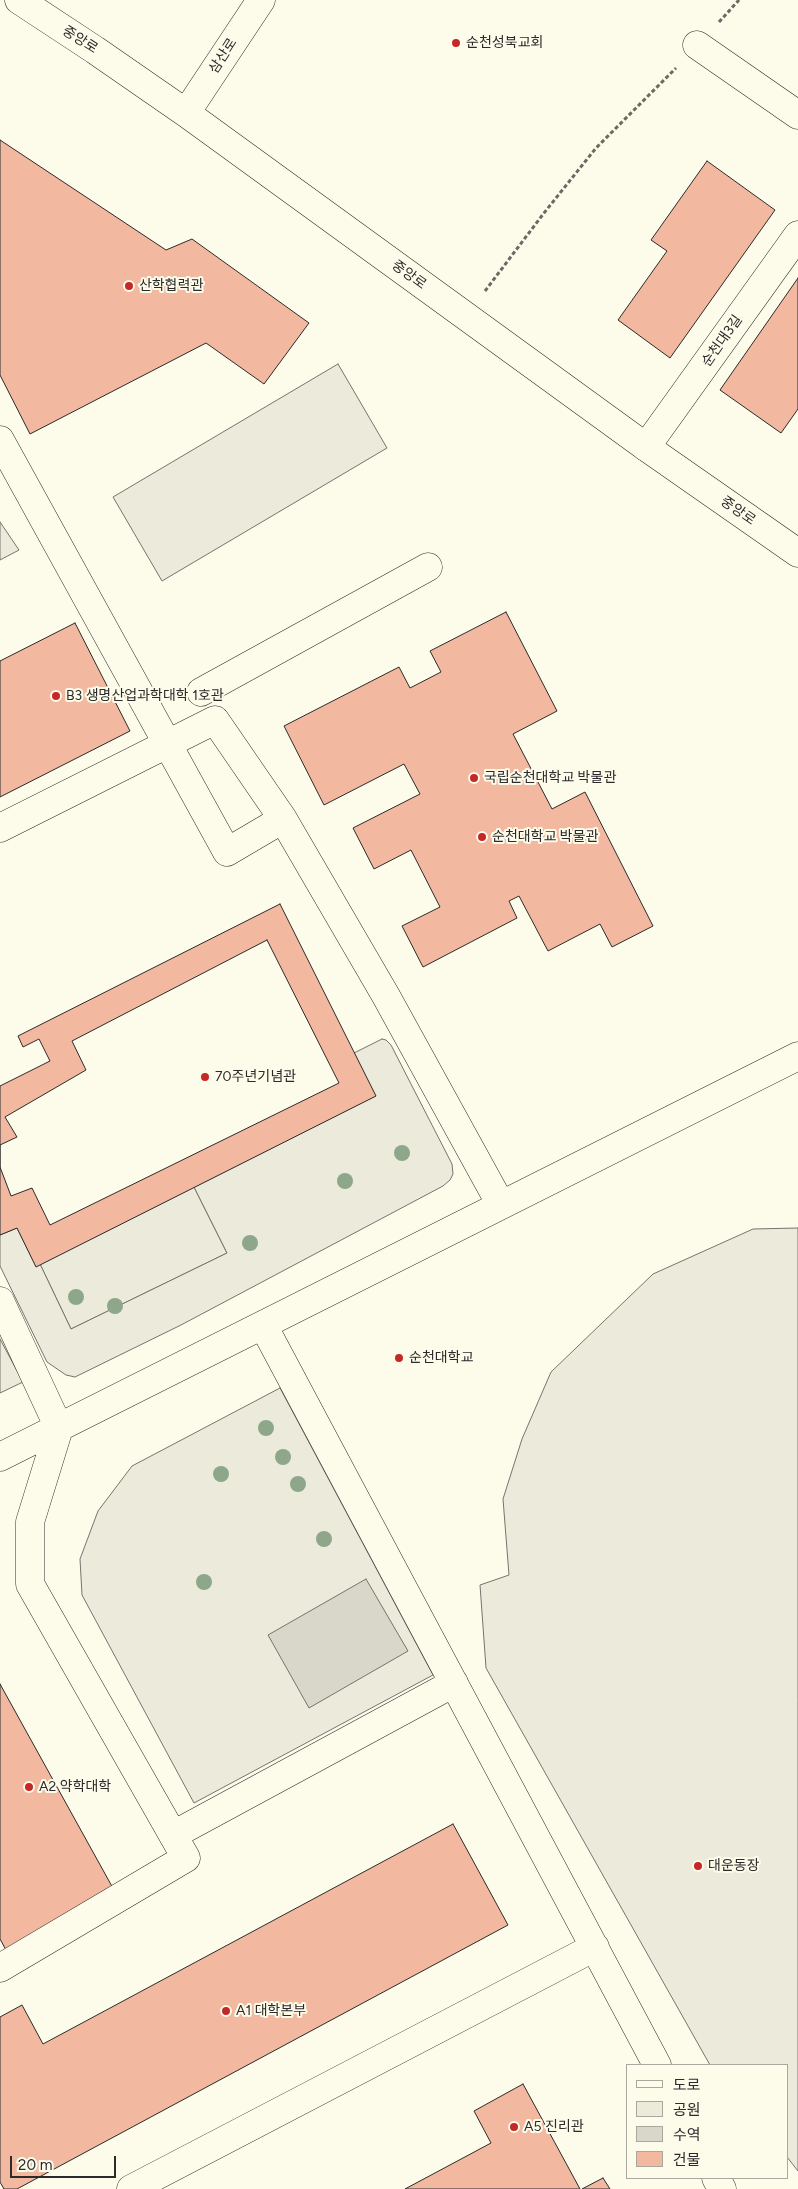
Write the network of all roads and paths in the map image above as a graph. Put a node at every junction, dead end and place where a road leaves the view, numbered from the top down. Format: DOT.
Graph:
graph roads {
  1 [pos="19,0"];
  2 [pos="261,0"];
  3 [pos="739,0"];
  4 [pos="697,45"];
  5 [pos="186,113"];
  6 [pos="798,115"];
  7 [pos="798,235"];
  8 [pos="466,316"];
  9 [pos="0,440"];
  10 [pos="646,448"];
  11 [pos="798,553"];
  12 [pos="428,567"];
  13 [pos="201,692"];
  14 [pos="167,746"];
  15 [pos="284,818"];
  16 [pos="0,828"];
  17 [pos="798,1056"];
  18 [pos="501,1205"];
  19 [pos="0,1301"];
  20 [pos="263,1325"];
  21 [pos="59,1428"];
  22 [pos="0,1457"];
  23 [pos="454,1683"];
  24 [pos="173,1835"];
  25 [pos="595,1947"];
  26 [pos="0,1968"];
  27 [pos="656,2064"];
  28 [pos="131,2189"];
  1 -- 5 [label="street, 중앙로"];
  2 -- 5 [label="street, 삼산로"];
  3 -- 4 [label="path"];
  4 -- 6 [label="street"];
  4 -- 8 [label="path"];
  5 -- 8 [label="street, 중앙로"];
  7 -- 10 [label="street, 순천대3길"];
  8 -- 10 [label="street, 중앙로"];
  9 -- 14 [label="street"];
  10 -- 11 [label="street, 중앙로"];
  12 -- 13 [label="street"];
  14 -- 15 [label="street"];
  14 -- 15 [label="street"];
  14 -- 16 [label="street"];
  15 -- 18 [label="street"];
  17 -- 18 [label="street"];
  18 -- 20 [label="street"];
  19 -- 21 [label="street"];
  20 -- 21 [label="street"];
  20 -- 23 [label="street"];
  21 -- 22 [label="street"];
  21 -- 24 [label="street"];
  23 -- 24 [label="street"];
  23 -- 25 [label="street"];
  24 -- 26 [label="street"];
  25 -- 27 [label="street"];
  25 -- 28 [label="street"];
}
